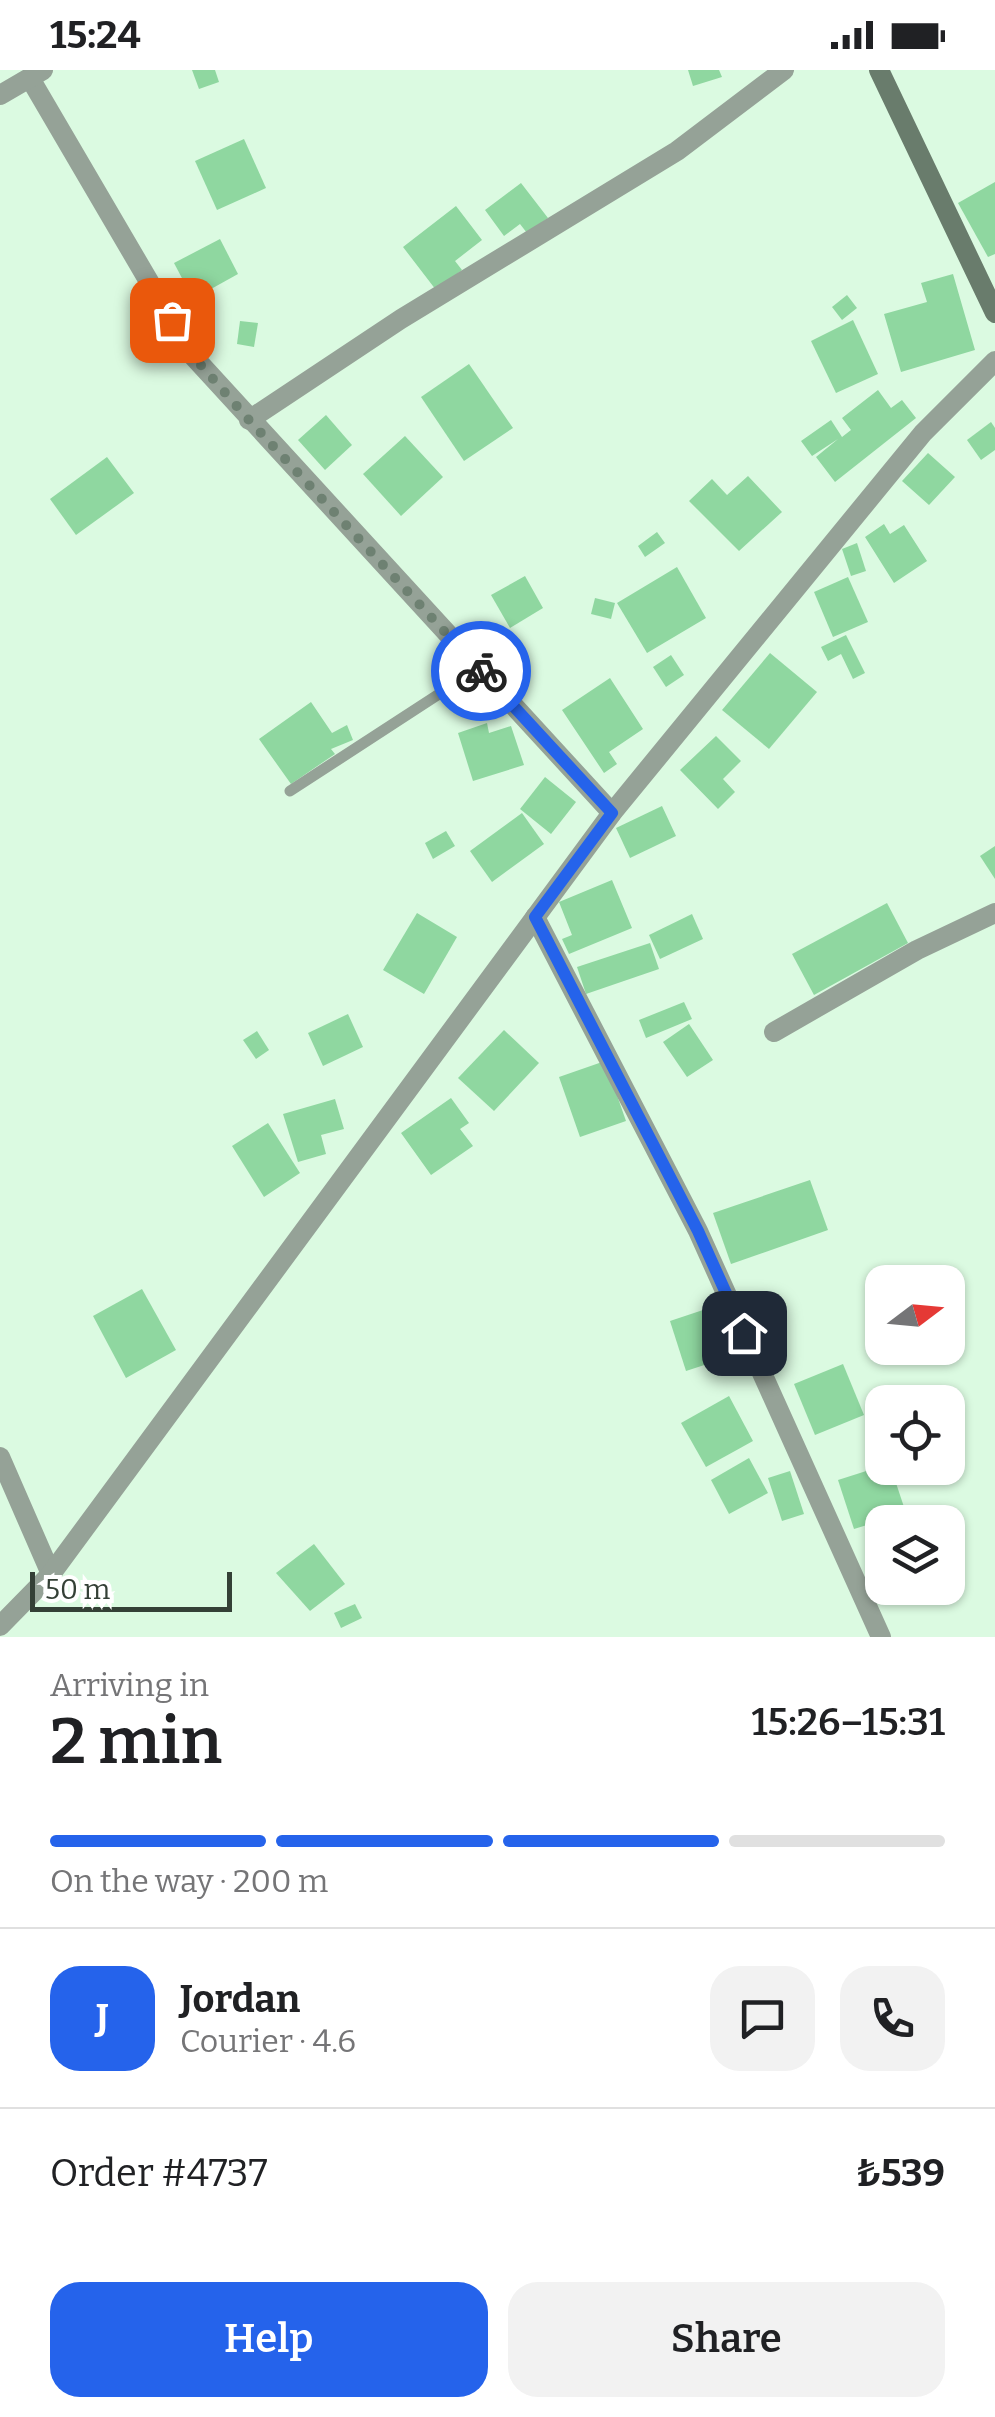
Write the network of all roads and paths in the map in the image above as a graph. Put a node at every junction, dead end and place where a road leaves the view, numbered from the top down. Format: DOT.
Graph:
graph roads {
  1 [pos="784,70"];
  2 [pos="879,70"];
  3 [pos="37,75"];
  4 [pos="0,94"];
  5 [pos="995,314"];
  6 [pos="995,361"];
  7 [pos="249,420"];
  8 [pos="479,668"];
  9 [pos="290,790"];
  10 [pos="612,813"];
  11 [pos="995,913"];
  12 [pos="535,917"];
  13 [pos="774,1032"];
  14 [pos="0,1456"];
  15 [pos="51,1574"];
  16 [pos="0,1626"];
  17 [pos="882,1637"];
  1 -- 7 [label="street"];
  2 -- 5 [label="street"];
  3 -- 4 [label="street"];
  3 -- 7 [label="street"];
  6 -- 10 [label="street"];
  7 -- 8 [label="street"];
  8 -- 9 [label="lane"];
  8 -- 10 [label="street"];
  10 -- 12 [label="street"];
  11 -- 13 [label="street"];
  12 -- 15 [label="street"];
  12 -- 17 [label="street"];
  14 -- 15 [label="street"];
  15 -- 16 [label="street"];
}
